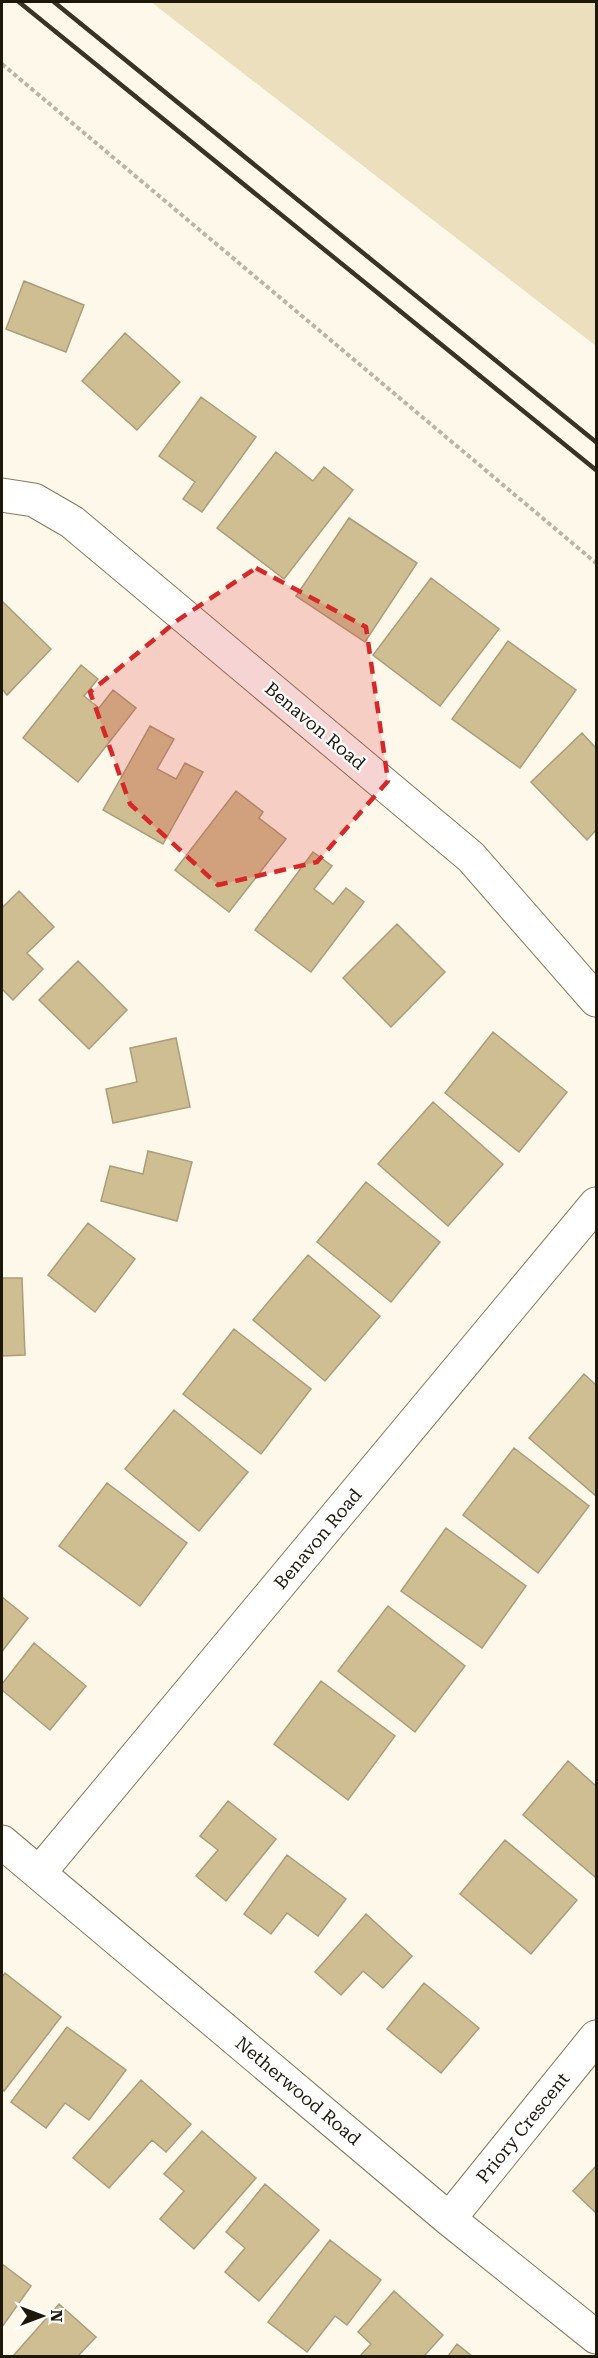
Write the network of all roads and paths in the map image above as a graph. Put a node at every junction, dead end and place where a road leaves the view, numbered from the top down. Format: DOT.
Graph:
graph roads {
  1 [pos="2,64"];
  2 [pos="2,495"];
  3 [pos="597,563"];
  4 [pos="597,1000"];
  5 [pos="597,1204"];
  6 [pos="2,1842"];
  7 [pos="39,1873"];
  8 [pos="597,2037"];
  9 [pos="449,2219"];
  10 [pos="597,2337"];
  1 -- 3 [label="path"];
  2 -- 4 [label="street, Benavon Road"];
  5 -- 7 [label="street, Benavon Road"];
  6 -- 7 [label="street, Netherwood Road"];
  7 -- 9 [label="street, Netherwood Road"];
  8 -- 9 [label="street, Priory Crescent"];
  9 -- 10 [label="street, Netherwood Road"];
}
